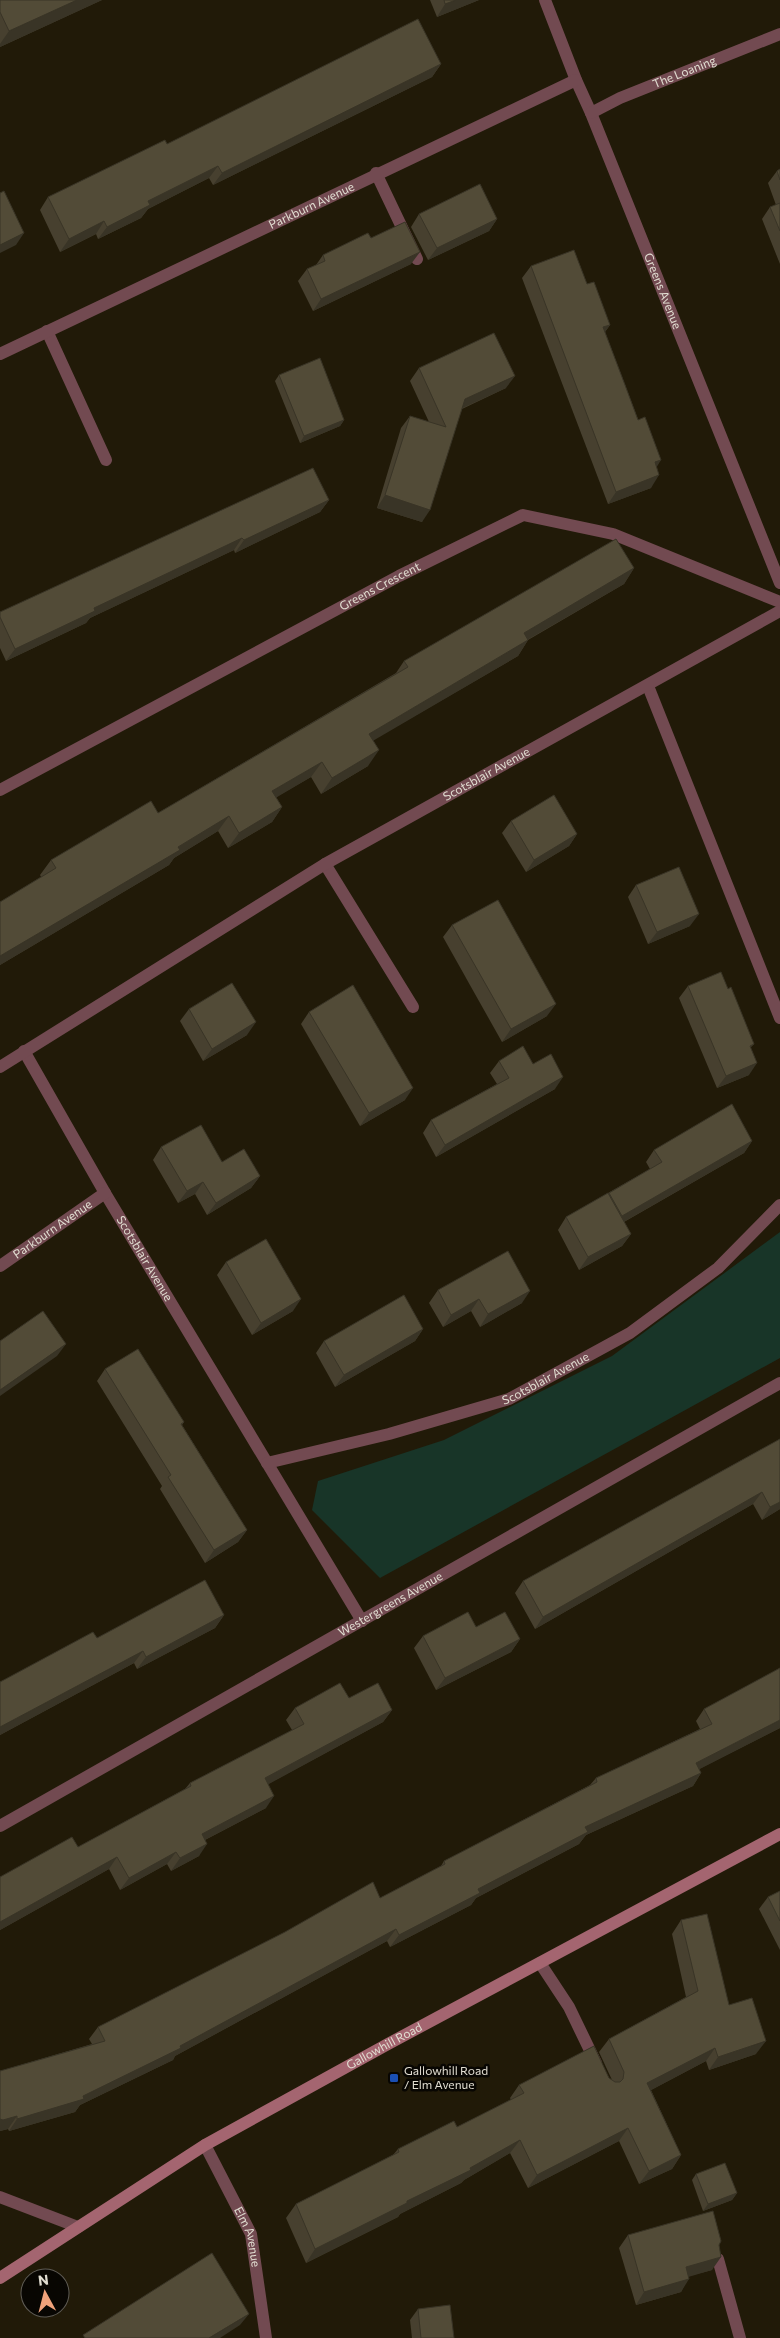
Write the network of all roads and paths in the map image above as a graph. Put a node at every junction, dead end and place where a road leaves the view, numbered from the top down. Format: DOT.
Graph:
graph roads {
  1 [pos="545,0"];
  2 [pos="780,34"];
  3 [pos="576,80"];
  4 [pos="591,113"];
  5 [pos="376,173"];
  6 [pos="417,259"];
  7 [pos="47,331"];
  8 [pos="0,354"];
  9 [pos="106,460"];
  10 [pos="780,583"];
  11 [pos="780,602"];
  12 [pos="780,611"];
  13 [pos="648,686"];
  14 [pos="0,790"];
  15 [pos="325,864"];
  16 [pos="413,1007"];
  17 [pos="780,1018"];
  18 [pos="24,1051"];
  19 [pos="0,1067"];
  20 [pos="105,1193"];
  21 [pos="780,1205"];
  22 [pos="0,1266"];
  23 [pos="780,1383"];
  24 [pos="267,1464"];
  25 [pos="362,1621"];
  26 [pos="0,1826"];
  27 [pos="780,1834"];
  28 [pos="540,1963"];
  29 [pos="600,2074"];
  30 [pos="205,2145"];
  31 [pos="0,2197"];
  32 [pos="78,2227"];
  33 [pos="718,2260"];
  34 [pos="0,2278"];
  35 [pos="266,2338"];
  36 [pos="740,2338"];
  1 -- 3 [label="street, Greens Avenue"];
  2 -- 4 [label="street, The Loaning"];
  3 -- 4 [label="street, Greens Avenue"];
  3 -- 5 [label="street, Parkburn Avenue"];
  4 -- 10 [label="street, Greens Avenue"];
  5 -- 6 [label="street"];
  5 -- 7 [label="street, Parkburn Avenue"];
  7 -- 8 [label="street, Parkburn Avenue"];
  7 -- 9 [label="street"];
  11 -- 14 [label="street, Greens Crescent"];
  12 -- 13 [label="street, Scotsblair Avenue"];
  13 -- 15 [label="street, Scotsblair Avenue"];
  13 -- 17 [label="street"];
  15 -- 16 [label="street"];
  15 -- 18 [label="street, Scotsblair Avenue"];
  18 -- 19 [label="street, Scotsblair Avenue"];
  18 -- 20 [label="street, Scotsblair Avenue"];
  20 -- 22 [label="street, Parkburn Avenue"];
  20 -- 24 [label="street, Scotsblair Avenue"];
  21 -- 24 [label="street, Scotsblair Avenue"];
  23 -- 25 [label="street, Westergreens Avenue"];
  24 -- 25 [label="street, Scotsblair Avenue"];
  25 -- 26 [label="street, Westergreens Avenue"];
  27 -- 28 [label="street, Gallowhill Road"];
  28 -- 29 [label="street"];
  28 -- 30 [label="street, Gallowhill Road"];
  30 -- 32 [label="street, Gallowhill Road"];
  30 -- 35 [label="street, Elm Avenue"];
  31 -- 32 [label="street"];
  32 -- 34 [label="street, Gallowhill Road"];
  33 -- 36 [label="street"];
}
